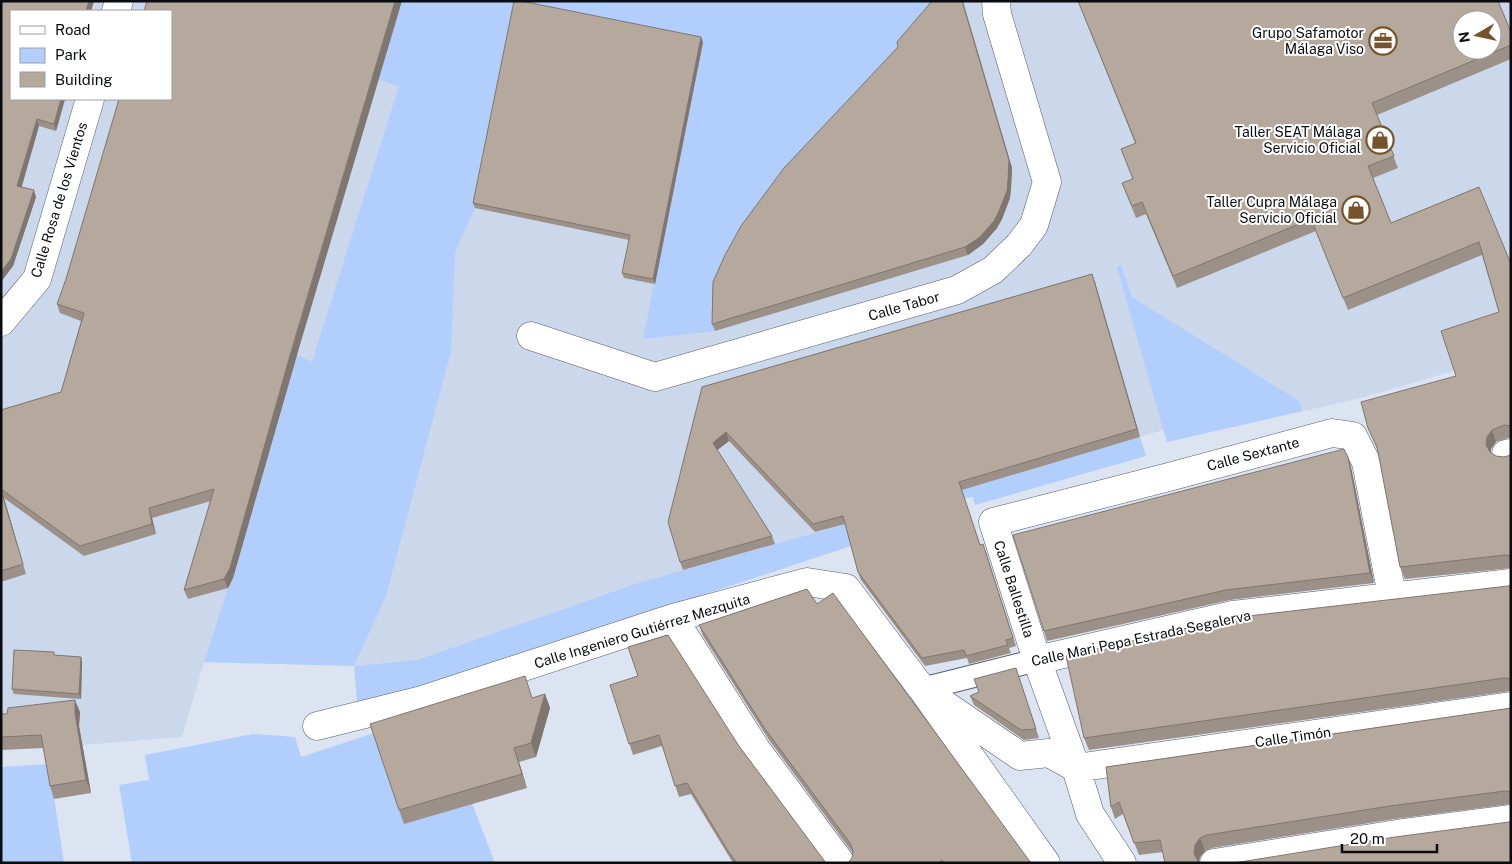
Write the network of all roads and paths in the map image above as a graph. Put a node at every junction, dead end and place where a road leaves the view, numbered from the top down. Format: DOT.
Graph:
graph roads {
  1 [pos="996,1"];
  2 [pos="90,100"];
  3 [pos="1,322"];
  4 [pos="531,336"];
  5 [pos="993,522"];
  6 [pos="1511,583"];
  7 [pos="1392,595"];
  8 [pos="673,618"];
  9 [pos="1037,660"];
  10 [pos="922,689"];
  11 [pos="1511,706"];
  12 [pos="317,726"];
  13 [pos="1020,756"];
  14 [pos="1076,768"];
  15 [pos="1007,809"];
  16 [pos="1511,819"];
  17 [pos="841,863"];
  18 [pos="1046,863"];
  19 [pos="1122,863"];
  20 [pos="1214,863"];
  1 -- 4 [label="street, Calle Tabor"];
  2 -- 3 [label="street, Calle Rosa de los Vientos"];
  5 -- 7 [label="street, Calle Sextante"];
  5 -- 9 [label="street, Calle Ballestilla"];
  6 -- 7 [label="street, Calle Mari Pepa Estrada Segalerva"];
  7 -- 9 [label="street, Calle Mari Pepa Estrada Segalerva"];
  8 -- 10 [label="street, Calle Ingeniero Gutiérrez Mezquita"];
  8 -- 12 [label="street, Calle Ingeniero Gutiérrez Mezquita"];
  8 -- 17 [label="street"];
  9 -- 10 [label="street, Calle Mari Pepa Estrada Segalerva"];
  9 -- 14 [label="street, Calle Ballestilla"];
  10 -- 13 [label="street, Calle Ingeniero Gutiérrez Mezquita"];
  10 -- 15 [label="street, Calle Ingeniero Gutiérrez Mezquita"];
  11 -- 14 [label="street, Calle Timón"];
  13 -- 14 [label="street"];
  13 -- 15 [label="street, Calle Ingeniero Gutiérrez Mezquita"];
  14 -- 19 [label="street"];
  15 -- 18 [label="street, Calle Ingeniero Gutiérrez Mezquita"];
  16 -- 20 [label="street"];
}
